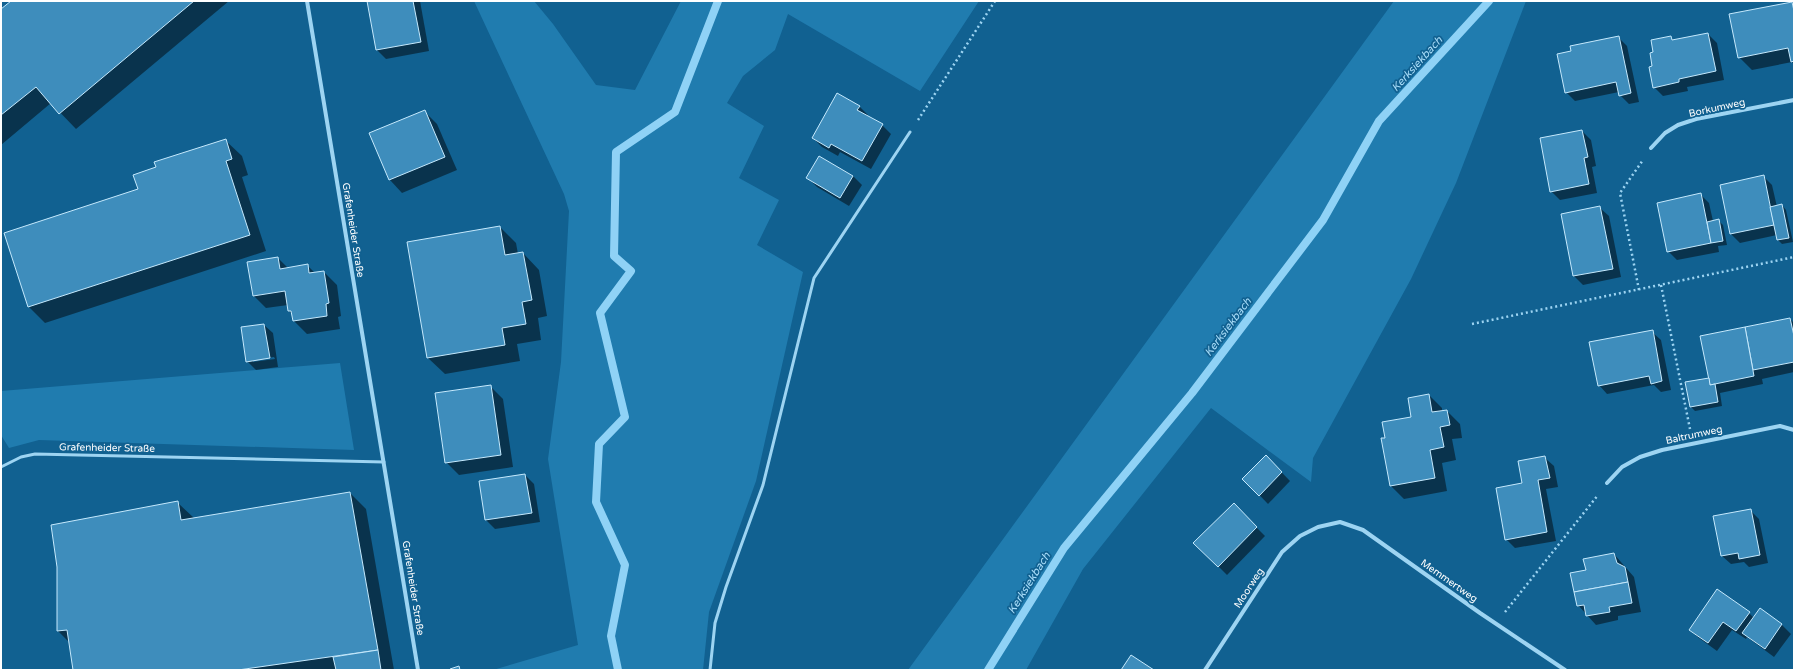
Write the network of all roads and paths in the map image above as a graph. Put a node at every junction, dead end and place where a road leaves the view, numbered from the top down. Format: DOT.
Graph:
graph roads {
  1 [pos="307,1"];
  2 [pos="994,1"];
  3 [pos="1794,100"];
  4 [pos="910,132"];
  5 [pos="1651,148"];
  6 [pos="1794,257"];
  7 [pos="1661,285"];
  8 [pos="1639,290"];
  9 [pos="1472,324"];
  10 [pos="1794,430"];
  11 [pos="1693,443"];
  12 [pos="384,462"];
  13 [pos="1,466"];
  14 [pos="1607,483"];
  15 [pos="1318,527"];
  16 [pos="1496,624"];
  17 [pos="418,670"];
  18 [pos="710,670"];
  19 [pos="1205,670"];
  20 [pos="1565,670"];
  1 -- 12 [label="street, Grafenheider Straße"];
  2 -- 4 [label="path"];
  3 -- 5 [label="street, Borkumweg"];
  4 -- 18 [label="lane"];
  5 -- 8 [label="path"];
  6 -- 7 [label="path"];
  7 -- 8 [label="path"];
  7 -- 11 [label="path"];
  8 -- 9 [label="path"];
  10 -- 11 [label="street, Baltrumweg"];
  11 -- 14 [label="street, Baltrumweg"];
  12 -- 13 [label="lane, Grafenheider Straße"];
  12 -- 17 [label="street, Grafenheider Straße"];
  14 -- 16 [label="path"];
  15 -- 16 [label="street, Memmertweg"];
  15 -- 19 [label="street, Moorweg"];
  16 -- 20 [label="street, Memmertweg"];
}
